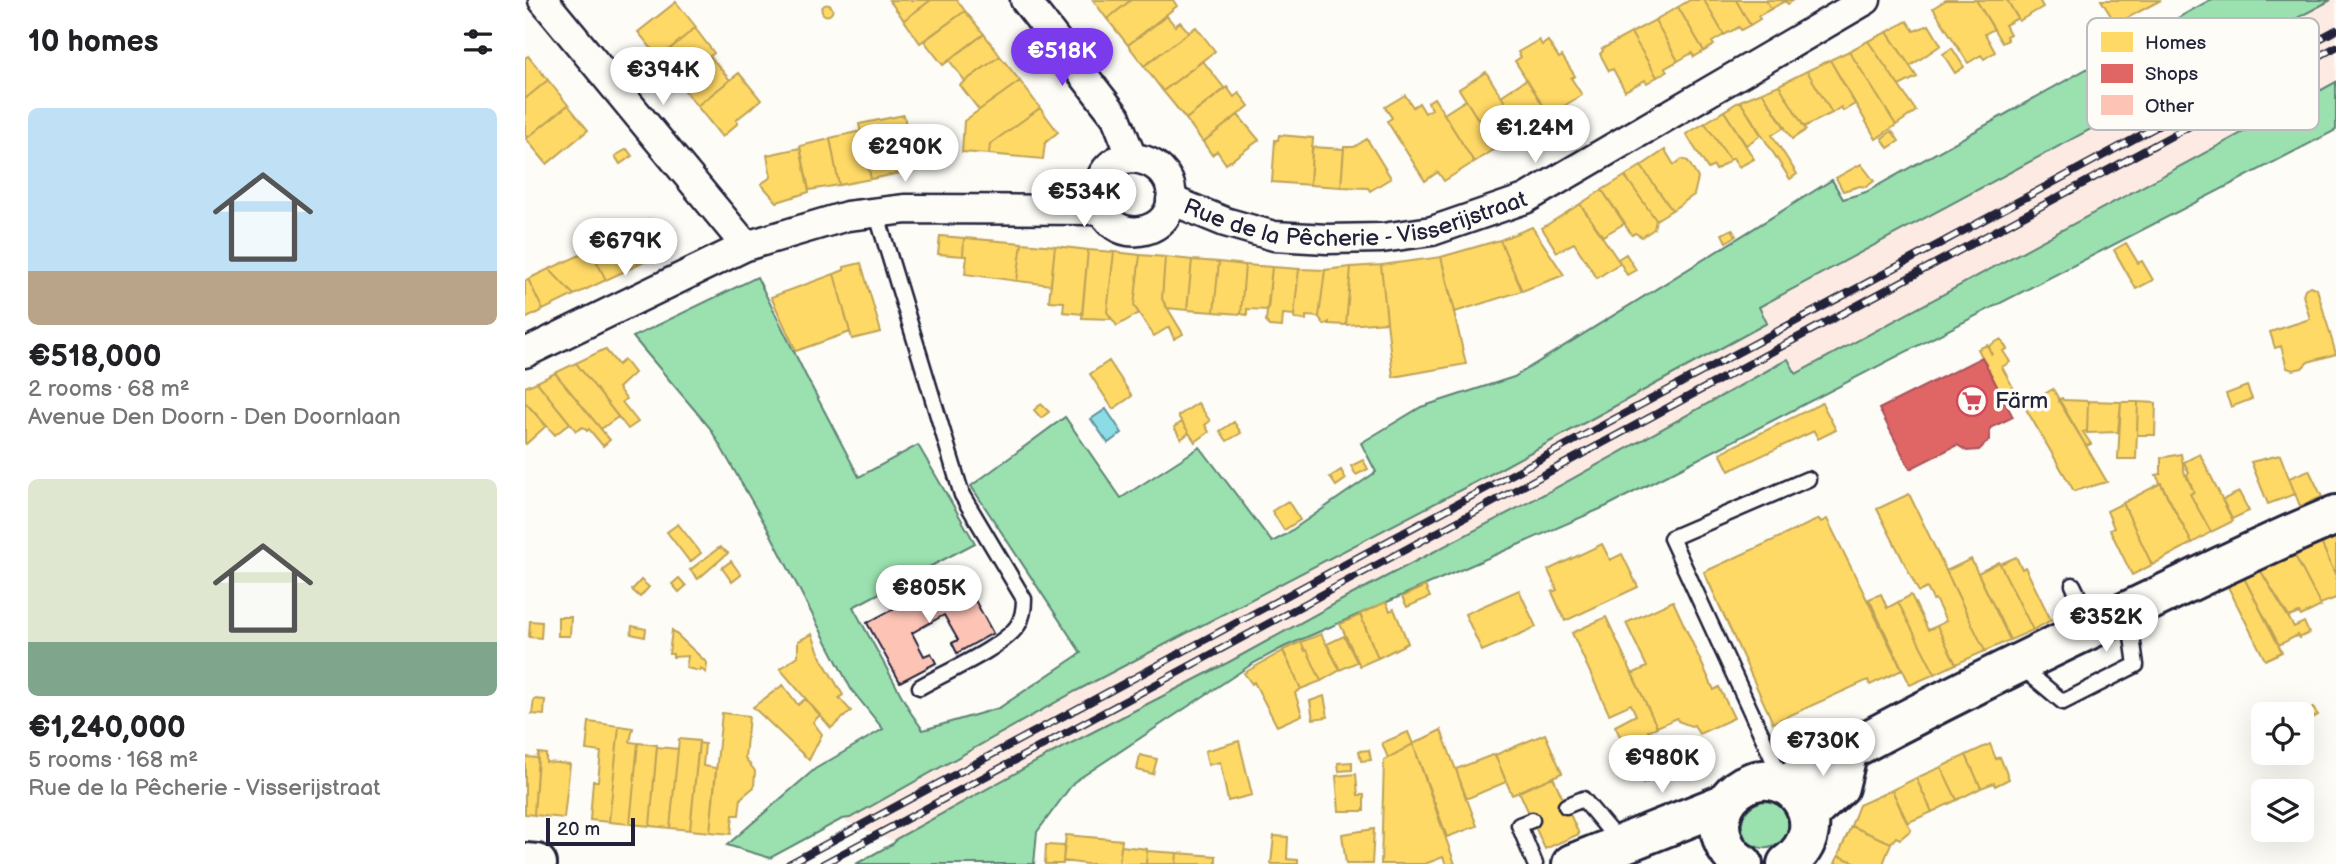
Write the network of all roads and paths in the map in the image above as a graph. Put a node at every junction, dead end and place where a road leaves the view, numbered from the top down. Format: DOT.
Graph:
graph roads {
  1 [pos="543,0"];
  2 [pos="1025,0"];
  3 [pos="1865,0"];
  4 [pos="1132,158"];
  5 [pos="1098,194"];
  6 [pos="1171,200"];
  7 [pos="876,212"];
  8 [pos="746,246"];
  9 [pos="525,353"];
  10 [pos="1808,479"];
  11 [pos="2336,515"];
  12 [pos="2073,585"];
  13 [pos="2128,611"];
  14 [pos="2093,627"];
  15 [pos="2018,664"];
  16 [pos="920,687"];
  17 [pos="1847,754"];
  18 [pos="1785,785"];
  19 [pos="1726,803"];
  20 [pos="1566,806"];
  21 [pos="1809,814"];
  22 [pos="1532,820"];
  23 [pos="1620,843"];
  24 [pos="1734,855"];
  25 [pos="525,863"];
  26 [pos="537,864"];
  27 [pos="1535,864"];
  28 [pos="1572,864"];
  29 [pos="1787,864"];
  1 -- 8 [label="street"];
  2 -- 4 [label="street"];
  3 -- 6 [label="street, Rue de la Pêcherie - Visserijstraat"];
  4 -- 5 [label="street"];
  4 -- 6 [label="street, Rue de la Pêcherie - Visserijstraat"];
  5 -- 6 [label="street, Rue de la Pêcherie - Visserijstraat"];
  5 -- 7 [label="street"];
  7 -- 8 [label="street"];
  7 -- 16 [label="lane"];
  8 -- 9 [label="street"];
  10 -- 18 [label="lane"];
  11 -- 13 [label="main road"];
  12 -- 14 [label="lane"];
  13 -- 14 [label="main road"];
  13 -- 15 [label="lane"];
  14 -- 15 [label="main road"];
  15 -- 17 [label="main road"];
  17 -- 18 [label="main road"];
  17 -- 21 [label="main road"];
  18 -- 19 [label="main road"];
  18 -- 21 [label="main road"];
  19 -- 23 [label="main road"];
  19 -- 24 [label="main road"];
  20 -- 23 [label="lane"];
  21 -- 29 [label="main road"];
  22 -- 27 [label="lane"];
  23 -- 24 [label="main road"];
  23 -- 28 [label="main road"];
  25 -- 26 [label="main road"];
}
